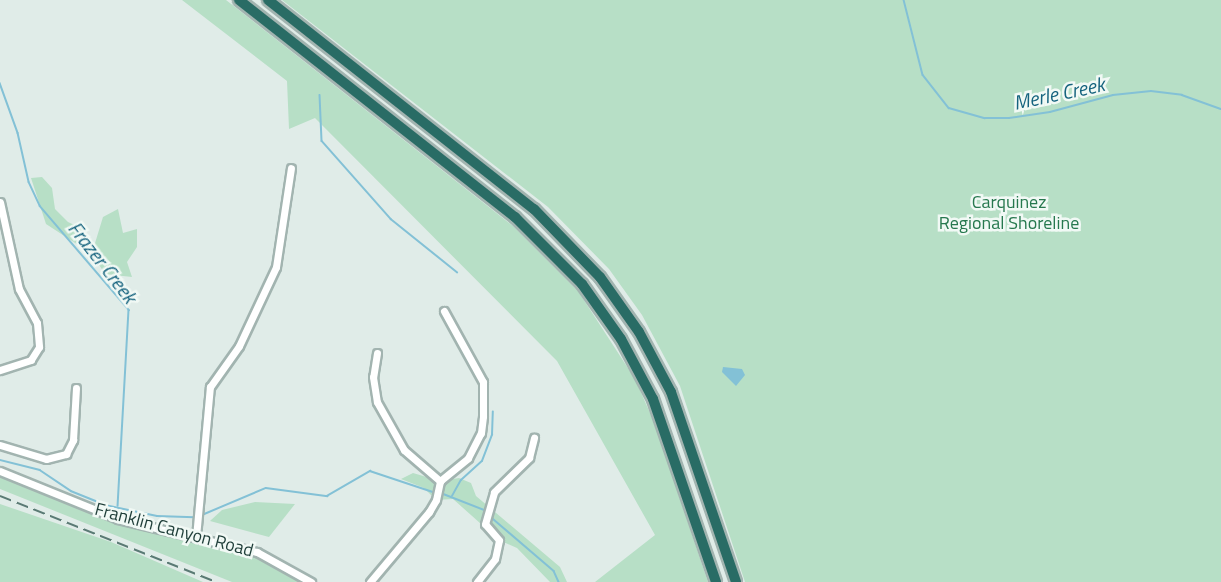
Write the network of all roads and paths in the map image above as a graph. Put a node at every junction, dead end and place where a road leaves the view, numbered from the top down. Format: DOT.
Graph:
graph roads {
  1 [pos="239,0"];
  2 [pos="268,0"];
  3 [pos="291,168"];
  4 [pos="0,202"];
  5 [pos="444,311"];
  6 [pos="377,353"];
  7 [pos="0,370"];
  8 [pos="76,388"];
  9 [pos="534,438"];
  10 [pos="0,445"];
  11 [pos="0,471"];
  12 [pos="440,482"];
  13 [pos="196,537"];
  14 [pos="311,582"];
  15 [pos="370,582"];
  16 [pos="477,582"];
  17 [pos="716,582"];
  18 [pos="736,582"];
  1 -- 17 [label="highway"];
  2 -- 18 [label="highway"];
  3 -- 13 [label="street"];
  4 -- 7 [label="street"];
  5 -- 12 [label="street"];
  6 -- 12 [label="street"];
  8 -- 10 [label="street"];
  9 -- 16 [label="street"];
  11 -- 13 [label="street, Franklin Canyon Road"];
  12 -- 15 [label="street"];
  13 -- 14 [label="street, Franklin Canyon Road"];
}
